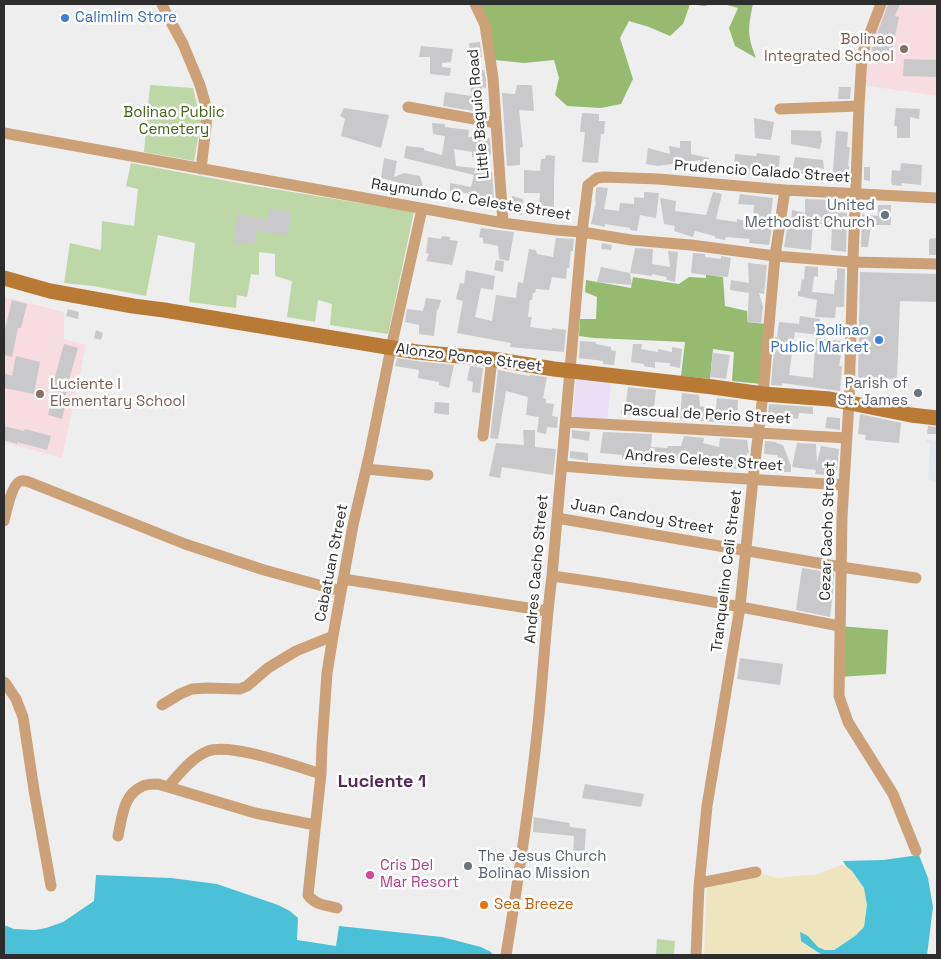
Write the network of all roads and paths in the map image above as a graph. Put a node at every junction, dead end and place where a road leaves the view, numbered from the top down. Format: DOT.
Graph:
graph roads {
  1 [pos="162,4"];
  2 [pos="475,4"];
  3 [pos="881,4"];
  4 [pos="859,106"];
  5 [pos="408,107"];
  6 [pos="780,109"];
  7 [pos="496,123"];
  8 [pos="4,133"];
  9 [pos="202,169"];
  10 [pos="588,185"];
  11 [pos="786,190"];
  12 [pos="855,194"];
  13 [pos="937,198"];
  14 [pos="422,209"];
  15 [pos="503,223"];
  16 [pos="582,232"];
  17 [pos="776,256"];
  18 [pos="852,262"];
  19 [pos="937,264"];
  20 [pos="4,278"];
  21 [pos="391,348"];
  22 [pos="492,360"];
  23 [pos="571,371"];
  24 [pos="763,394"];
  25 [pos="849,402"];
  26 [pos="937,418"];
  27 [pos="566,422"];
  28 [pos="759,433"];
  29 [pos="483,436"];
  30 [pos="847,438"];
  31 [pos="562,466"];
  32 [pos="366,469"];
  33 [pos="428,475"];
  34 [pos="753,480"];
  35 [pos="844,485"];
  36 [pos="557,518"];
  37 [pos="4,522"];
  38 [pos="746,550"];
  39 [pos="841,567"];
  40 [pos="552,576"];
  41 [pos="916,578"];
  42 [pos="343,579"];
  43 [pos="342,591"];
  44 [pos="740,607"];
  45 [pos="547,611"];
  46 [pos="839,626"];
  47 [pos="333,636"];
  48 [pos="4,682"];
  49 [pos="162,705"];
  50 [pos="321,774"];
  51 [pos="168,787"];
  52 [pos="315,825"];
  53 [pos="118,836"];
  54 [pos="916,851"];
  55 [pos="756,872"];
  56 [pos="700,883"];
  57 [pos="51,886"];
  58 [pos="337,908"];
  59 [pos="506,955"];
  60 [pos="696,955"];
  1 -- 9 [label="street"];
  2 -- 7 [label="street, Little Baguio Road"];
  3 -- 4 [label="street, Cezar Cacho Street"];
  4 -- 6 [label="street"];
  4 -- 12 [label="street, Cezar Cacho Street"];
  5 -- 7 [label="street"];
  7 -- 15 [label="street, Little Baguio Road"];
  8 -- 9 [label="street, Raymundo C. Celeste Street"];
  9 -- 14 [label="street, Raymundo C. Celeste Street"];
  10 -- 11 [label="street, Prudencio Calado Street"];
  10 -- 16 [label="street, Andres Cacho Street"];
  11 -- 12 [label="street, Prudencio Calado Street"];
  11 -- 17 [label="street, Tranquelino Celi Street"];
  12 -- 13 [label="street, Prudencio Calado Street"];
  12 -- 18 [label="street, Cezar Cacho Street"];
  14 -- 15 [label="street, Raymundo C. Celeste Street"];
  14 -- 21 [label="street, Cabatuan Street"];
  15 -- 16 [label="street, Raymundo C. Celeste Street"];
  16 -- 17 [label="street, Raymundo C. Celeste Street"];
  16 -- 23 [label="street, Andres Cacho Street"];
  17 -- 18 [label="street, Raymundo C. Celeste Street"];
  17 -- 24 [label="street, Tranquelino Celi Street"];
  18 -- 19 [label="street, Raymundo C. Celeste Street"];
  18 -- 25 [label="street, Cezar Cacho Street"];
  20 -- 21 [label="street, Alonzo Ponce Street"];
  21 -- 22 [label="street, Alonzo Ponce Street"];
  21 -- 32 [label="street, Cabatuan Street"];
  22 -- 23 [label="street, Alonzo Ponce Street"];
  22 -- 29 [label="street"];
  23 -- 24 [label="street, Alonzo Ponce Street"];
  23 -- 27 [label="street, Andres Cacho Street"];
  24 -- 25 [label="street, Alonzo Ponce Street"];
  24 -- 28 [label="street, Tranquelino Celi Street"];
  25 -- 26 [label="street, Alonzo Ponce Street"];
  25 -- 30 [label="street, Cezar Cacho Street"];
  27 -- 28 [label="street, Pascual de Perio Street"];
  27 -- 31 [label="street, Andres Cacho Street"];
  28 -- 30 [label="street, Pascual de Perio Street"];
  28 -- 34 [label="street, Tranquelino Celi Street"];
  30 -- 35 [label="street, Cezar Cacho Street"];
  31 -- 34 [label="street, Andres Celeste Street"];
  31 -- 36 [label="street, Andres Cacho Street"];
  32 -- 33 [label="street"];
  32 -- 42 [label="street, Cabatuan Street"];
  34 -- 35 [label="street, Andres Celeste Street"];
  34 -- 38 [label="street, Tranquelino Celi Street"];
  35 -- 39 [label="street, Cezar Cacho Street"];
  36 -- 38 [label="street, Juan Candoy Street"];
  36 -- 40 [label="street, Andres Cacho Street"];
  37 -- 43 [label="street"];
  38 -- 39 [label="street, Juan Candoy Street"];
  38 -- 44 [label="street, Tranquelino Celi Street"];
  39 -- 41 [label="street, Juan Candoy Street"];
  39 -- 46 [label="street, Cezar Cacho Street"];
  40 -- 44 [label="street"];
  40 -- 45 [label="street, Andres Cacho Street"];
  42 -- 43 [label="street, Cabatuan Street"];
  42 -- 45 [label="street"];
  43 -- 47 [label="street, Cabatuan Street"];
  44 -- 46 [label="street"];
  44 -- 56 [label="street, Tranquelino Celi Street"];
  45 -- 59 [label="street, Andres Cacho Street"];
  46 -- 54 [label="street, Cezar Cacho Street"];
  47 -- 49 [label="street"];
  47 -- 50 [label="street, Cabatuan Street"];
  48 -- 57 [label="street"];
  50 -- 51 [label="street"];
  50 -- 52 [label="street, Cabatuan Street"];
  51 -- 52 [label="street"];
  51 -- 53 [label="street"];
  52 -- 58 [label="street, Cabatuan Street"];
  55 -- 56 [label="street"];
  56 -- 60 [label="street, Tranquelino Celi Street"];
}
